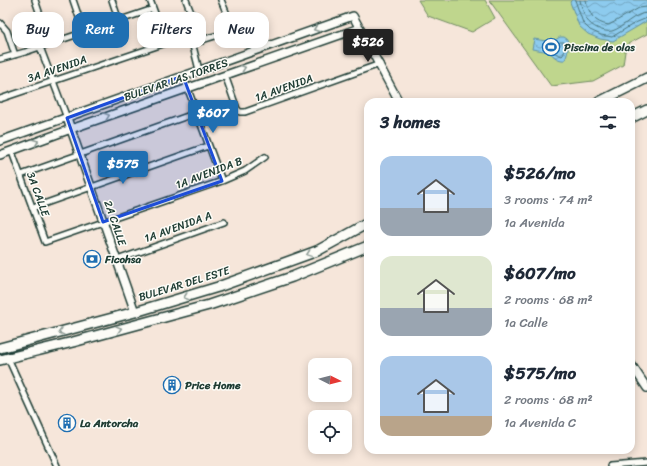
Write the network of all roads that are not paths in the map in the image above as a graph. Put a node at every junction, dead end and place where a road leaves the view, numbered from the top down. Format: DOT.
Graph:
graph roads {
  1 [pos="35,0"];
  2 [pos="73,0"];
  3 [pos="112,0"];
  4 [pos="150,0"];
  5 [pos="186,0"];
  6 [pos="221,0"];
  7 [pos="153,9"];
  8 [pos="39,12"];
  9 [pos="77,12"];
  10 [pos="116,12"];
  11 [pos="191,12"];
  12 [pos="129,17"];
  13 [pos="0,24"];
  14 [pos="360,28"];
  15 [pos="206,40"];
  16 [pos="37,48"];
  17 [pos="40,48"];
  18 [pos="194,48"];
  19 [pos="15,55"];
  20 [pos="0,59"];
  21 [pos="376,65"];
  22 [pos="199,70"];
  23 [pos="225,75"];
  24 [pos="183,76"];
  25 [pos="647,78"];
  26 [pos="53,82"];
  27 [pos="187,88"];
  28 [pos="397,98"];
  29 [pos="608,98"];
  30 [pos="0,99"];
  31 [pos="647,103"];
  32 [pos="635,109"];
  33 [pos="647,110"];
  34 [pos="196,113"];
  35 [pos="635,116"];
  36 [pos="67,118"];
  37 [pos="71,129"];
  38 [pos="0,141"];
  39 [pos="208,146"];
  40 [pos="12,152"];
  41 [pos="0,155"];
  42 [pos="80,155"];
  43 [pos="265,157"];
  44 [pos="21,175"];
  45 [pos="222,181"];
  46 [pos="91,187"];
  47 [pos="32,208"];
  48 [pos="103,222"];
  49 [pos="224,222"];
  50 [pos="364,225"];
  51 [pos="364,229"];
  52 [pos="45,242"];
  53 [pos="332,243"];
  54 [pos="364,248"];
  55 [pos="364,252"];
  56 [pos="117,260"];
  57 [pos="209,305"];
  58 [pos="135,312"];
  59 [pos="0,348"];
  60 [pos="4,359"];
  61 [pos="635,368"];
  62 [pos="644,378"];
  63 [pos="647,388"];
  64 [pos="647,463"];
  65 [pos="57,466"];
  66 [pos="610,466"];
  1 -- 8 [label="street"];
  2 -- 9 [label="street"];
  3 -- 10 [label="street"];
  4 -- 7 [label="street"];
  5 -- 11 [label="street"];
  6 -- 15 [label="street"];
  7 -- 12 [label="street"];
  7 -- 26 [label="street, 3A AVENIDA"];
  13 -- 19 [label="street"];
  14 -- 21 [label="street"];
  14 -- 22 [label="street, BULEVAR LAS TORRES, one-way"];
  23 -- 14 [label="street, BULEVAR LAS TORRES, one-way"];
  16 -- 19 [label="street"];
  17 -- 26 [label="street"];
  18 -- 22 [label="street"];
  19 -- 20 [label="street"];
  21 -- 23 [label="street, 1A AVENIDA"];
  21 -- 28 [label="street"];
  22 -- 24 [label="street, BULEVAR LAS TORRES"];
  23 -- 27 [label="street, BULEVAR LAS TORRES"];
  24 -- 27 [label="street"];
  24 -- 36 [label="street, BULEVAR LAS TORRES"];
  25 -- 29 [label="highway"];
  26 -- 30 [label="street, 3A AVENIDA"];
  26 -- 36 [label="street"];
  27 -- 34 [label="street"];
  37 -- 27 [label="street, BULEVAR LAS TORRES, one-way"];
  31 -- 32 [label="highway"];
  33 -- 35 [label="highway"];
  34 -- 39 [label="street"];
  34 -- 42 [label="street"];
  36 -- 37 [label="street, 2A CALLE"];
  36 -- 38 [label="street, BULEVAR LAS TORRES"];
  40 -- 37 [label="street, BULEVAR LAS TORRES, one-way"];
  37 -- 42 [label="street, 2A CALLE"];
  39 -- 45 [label="street"];
  39 -- 46 [label="street"];
  40 -- 41 [label="street, BULEVAR LAS TORRES"];
  40 -- 44 [label="street, 3A CALLE"];
  42 -- 44 [label="street"];
  42 -- 46 [label="street, 2A CALLE"];
  43 -- 45 [label="street, 1A AVENIDA B"];
  44 -- 47 [label="street, 3A CALLE"];
  45 -- 48 [label="street, 1A AVENIDA B"];
  46 -- 47 [label="street"];
  46 -- 48 [label="street, 2A CALLE"];
  47 -- 52 [label="street, 3A CALLE"];
  48 -- 52 [label="street, 1A AVENIDA B"];
  48 -- 56 [label="street, 2A CALLE"];
  49 -- 56 [label="street, 1A AVENIDA A"];
  50 -- 53 [label="highway, BULEVAR DEL ESTE"];
  51 -- 53 [label="highway"];
  53 -- 58 [label="highway, BULEVAR DEL ESTE, one-way"];
  54 -- 57 [label="highway"];
  55 -- 57 [label="highway"];
  56 -- 58 [label="street, 2A CALLE"];
  60 -- 57 [label="highway, one-way"];
  58 -- 59 [label="highway, BULEVAR DEL ESTE, one-way"];
  60 -- 65 [label="street"];
  61 -- 62 [label="street"];
  62 -- 63 [label="street"];
  64 -- 66 [label="street"];
}
